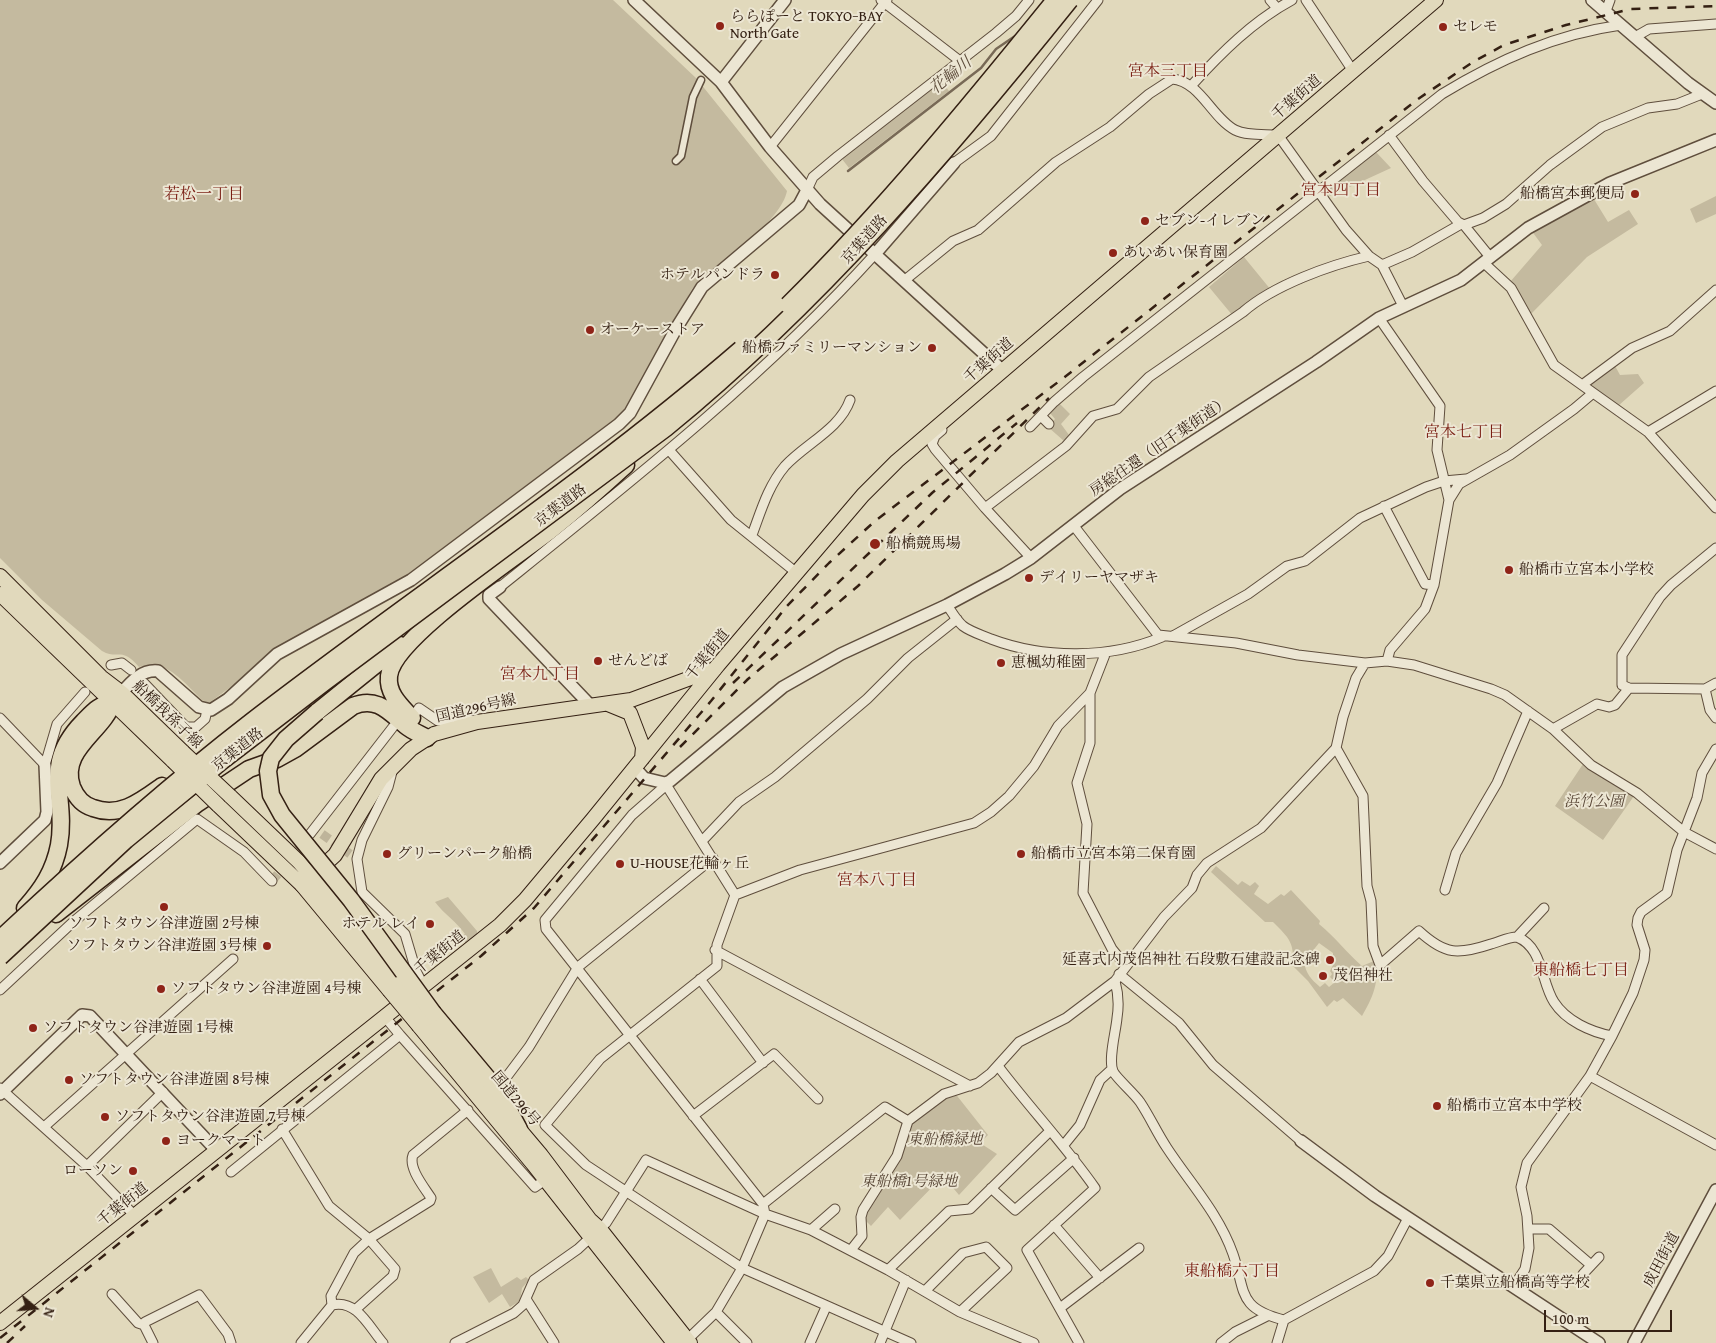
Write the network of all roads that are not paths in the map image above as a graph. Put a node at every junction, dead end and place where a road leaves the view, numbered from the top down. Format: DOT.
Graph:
graph roads {
  1 [pos="634,0"];
  2 [pos="785,0"];
  3 [pos="1029,0"];
  4 [pos="1055,0"];
  5 [pos="1070,0"];
  6 [pos="1098,0"];
  7 [pos="1270,0"];
  8 [pos="1292,0"];
  9 [pos="1306,0"];
  10 [pos="1436,0"];
  11 [pos="1592,0"];
  12 [pos="1610,0"];
  13 [pos="884,1"];
  14 [pos="1277,8"];
  15 [pos="1606,12"];
  16 [pos="1716,24"];
  17 [pos="1621,25"];
  18 [pos="1635,37"];
  19 [pos="960,61"];
  20 [pos="1353,70"];
  21 [pos="701,80"];
  22 [pos="721,82"];
  23 [pos="1190,86"];
  24 [pos="1702,94"];
  25 [pos="1716,103"];
  26 [pos="1278,135"];
  27 [pos="1389,135"];
  28 [pos="1716,140"];
  29 [pos="770,147"];
  30 [pos="676,161"];
  31 [pos="954,163"];
  32 [pos="807,190"];
  33 [pos="1318,191"];
  34 [pos="1462,225"];
  35 [pos="876,253"];
  36 [pos="1369,256"];
  37 [pos="1487,260"];
  38 [pos="1382,265"];
  39 [pos="905,280"];
  40 [pos="1716,290"];
  41 [pos="1403,306"];
  42 [pos="1379,318"];
  43 [pos="1002,370"];
  44 [pos="1582,385"];
  45 [pos="1716,391"];
  46 [pos="1593,392"];
  47 [pos="850,400"];
  48 [pos="961,406"];
  49 [pos="1041,416"];
  50 [pos="1049,424"];
  51 [pos="1030,427"];
  52 [pos="666,428"];
  53 [pos="1648,432"];
  54 [pos="669,450"];
  55 [pos="1466,479"];
  56 [pos="1444,481"];
  57 [pos="1449,500"];
  58 [pos="1384,506"];
  59 [pos="985,508"];
  60 [pos="1716,508"];
  61 [pos="1074,526"];
  62 [pos="752,535"];
  63 [pos="1716,548"];
  64 [pos="1031,558"];
  65 [pos="798,574"];
  66 [pos="0,576"];
  67 [pos="1434,585"];
  68 [pos="500,587"];
  69 [pos="0,594"];
  70 [pos="947,605"];
  71 [pos="434,620"];
  72 [pos="957,620"];
  73 [pos="1166,637"];
  74 [pos="1106,652"];
  75 [pos="1387,661"];
  76 [pos="1365,663"];
  77 [pos="111,665"];
  78 [pos="715,669"];
  79 [pos="131,670"];
  80 [pos="144,683"];
  81 [pos="1716,683"];
  82 [pos="1630,688"];
  83 [pos="1705,689"];
  84 [pos="85,692"];
  85 [pos="1090,693"];
  86 [pos="118,697"];
  87 [pos="608,704"];
  88 [pos="592,706"];
  89 [pos="207,710"];
  90 [pos="417,711"];
  91 [pos="1528,711"];
  92 [pos="0,718"];
  93 [pos="1716,718"];
  94 [pos="251,722"];
  95 [pos="476,722"];
  96 [pos="393,727"];
  97 [pos="1553,729"];
  98 [pos="427,738"];
  99 [pos="1336,748"];
  100 [pos="1716,749"];
  101 [pos="178,756"];
  102 [pos="638,764"];
  103 [pos="394,765"];
  104 [pos="45,766"];
  105 [pos="665,785"];
  106 [pos="315,832"];
  107 [pos="1684,832"];
  108 [pos="702,840"];
  109 [pos="1716,849"];
  110 [pos="713,858"];
  111 [pos="0,863"];
  112 [pos="307,881"];
  113 [pos="272,882"];
  114 [pos="1445,890"];
  115 [pos="735,895"];
  116 [pos="1544,908"];
  117 [pos="0,937"];
  118 [pos="1517,937"];
  119 [pos="716,950"];
  120 [pos="0,959"];
  121 [pos="233,959"];
  122 [pos="1125,966"];
  123 [pos="578,967"];
  124 [pos="1117,977"];
  125 [pos="700,979"];
  126 [pos="424,987"];
  127 [pos="0,990"];
  128 [pos="385,1017"];
  129 [pos="426,1019"];
  130 [pos="400,1035"];
  131 [pos="629,1035"];
  132 [pos="1612,1036"];
  133 [pos="127,1053"];
  134 [pos="763,1063"];
  135 [pos="998,1066"];
  136 [pos="1112,1069"];
  137 [pos="1590,1076"];
  138 [pos="506,1079"];
  139 [pos="970,1086"];
  140 [pos="1,1091"];
  141 [pos="163,1092"];
  142 [pos="818,1099"];
  143 [pos="468,1110"];
  144 [pos="693,1116"];
  145 [pos="908,1121"];
  146 [pos="44,1127"];
  147 [pos="282,1129"];
  148 [pos="519,1129"];
  149 [pos="1050,1131"];
  150 [pos="1301,1141"];
  151 [pos="1716,1145"];
  152 [pos="1063,1146"];
  153 [pos="216,1150"];
  154 [pos="1074,1158"];
  155 [pos="87,1166"];
  156 [pos="231,1172"];
  157 [pos="545,1180"];
  158 [pos="991,1188"];
  159 [pos="1716,1190"];
  160 [pos="626,1192"];
  161 [pos="764,1204"];
  162 [pos="835,1209"];
  163 [pos="765,1214"];
  164 [pos="135,1216"];
  165 [pos="1408,1218"];
  166 [pos="1054,1225"];
  167 [pos="1529,1229"];
  168 [pos="811,1230"];
  169 [pos="595,1233"];
  170 [pos="369,1239"];
  171 [pos="1139,1248"];
  172 [pos="851,1250"];
  173 [pos="1599,1257"];
  174 [pos="1591,1265"];
  175 [pos="742,1268"];
  176 [pos="888,1270"];
  177 [pos="1583,1274"];
  178 [pos="1100,1278"];
  179 [pos="906,1280"];
  180 [pos="1514,1286"];
  181 [pos="925,1291"];
  182 [pos="112,1294"];
  183 [pos="526,1299"];
  184 [pos="332,1305"];
  185 [pos="826,1307"];
  186 [pos="1060,1308"];
  187 [pos="355,1310"];
  188 [pos="716,1312"];
  189 [pos="960,1312"];
  190 [pos="1268,1316"];
  191 [pos="1284,1320"];
  192 [pos="0,1323"];
  193 [pos="144,1325"];
  194 [pos="884,1333"];
  195 [pos="1020,1340"];
  196 [pos="684,1342"];
  197 [pos="152,1343"];
  198 [pos="232,1343"];
  199 [pos="301,1343"];
  200 [pos="383,1343"];
  201 [pos="455,1343"];
  202 [pos="554,1343"];
  203 [pos="746,1343"];
  204 [pos="810,1343"];
  205 [pos="880,1343"];
  206 [pos="911,1343"];
  207 [pos="1034,1343"];
  208 [pos="1079,1343"];
  209 [pos="1221,1343"];
  210 [pos="1277,1343"];
  211 [pos="1599,1343"];
  212 [pos="1634,1343"];
  1 -- 22 [label="street"];
  2 -- 22 [label="street"];
  3 -- 19 [label="street"];
  4 -- 94 [label="highway, 京葉道路, bridge"];
  5 -- 52 [label="highway, 京葉道路, bridge"];
  6 -- 31 [label="street"];
  7 -- 14 [label="street"];
  8 -- 14 [label="street"];
  9 -- 20 [label="street"];
  10 -- 20 [label="main road, 千葉街道"];
  11 -- 15 [label="street"];
  12 -- 15 [label="street"];
  13 -- 19 [label="street"];
  13 -- 29 [label="street"];
  14 -- 23 [label="street"];
  15 -- 17 [label="street"];
  16 -- 18 [label="street"];
  17 -- 18 [label="street"];
  17 -- 27 [label="street"];
  18 -- 24 [label="street"];
  19 -- 32 [label="street"];
  20 -- 26 [label="main road, 千葉街道"];
  21 -- 30 [label="street"];
  22 -- 29 [label="street"];
  23 -- 26 [label="street"];
  23 -- 39 [label="street"];
  24 -- 25 [label="street"];
  24 -- 34 [label="street"];
  26 -- 33 [label="street"];
  26 -- 43 [label="main road, 千葉街道"];
  27 -- 33 [label="street"];
  27 -- 34 [label="street"];
  28 -- 37 [label="street, 房総往還（旧千葉街道）"];
  29 -- 32 [label="street"];
  31 -- 35 [label="street"];
  32 -- 35 [label="street"];
  32 -- 89 [label="street"];
  33 -- 36 [label="street"];
  33 -- 49 [label="street"];
  34 -- 37 [label="street"];
  34 -- 38 [label="street"];
  35 -- 39 [label="street"];
  35 -- 54 [label="street"];
  36 -- 38 [label="street"];
  36 -- 59 [label="street"];
  37 -- 41 [label="street, 房総往還（旧千葉街道）"];
  37 -- 44 [label="street"];
  38 -- 41 [label="street"];
  39 -- 43 [label="street"];
  40 -- 44 [label="street"];
  41 -- 42 [label="street, 房総往還（旧千葉街道）"];
  42 -- 56 [label="street"];
  42 -- 61 [label="street, 房総往還（旧千葉街道）"];
  43 -- 48 [label="main road, 千葉街道"];
  44 -- 46 [label="street"];
  45 -- 53 [label="street"];
  46 -- 53 [label="street"];
  46 -- 55 [label="street"];
  47 -- 62 [label="street"];
  48 -- 59 [label="street"];
  48 -- 65 [label="main road, 千葉街道"];
  49 -- 50 [label="street"];
  49 -- 51 [label="street"];
  52 -- 71 [label="highway, bridge"];
  52 -- 120 [label="highway, 京葉道路, bridge"];
  53 -- 60 [label="street"];
  54 -- 62 [label="street"];
  54 -- 68 [label="street"];
  55 -- 56 [label="street"];
  55 -- 57 [label="street"];
  56 -- 57 [label="street"];
  56 -- 58 [label="street"];
  57 -- 67 [label="street"];
  58 -- 67 [label="street"];
  58 -- 73 [label="street"];
  59 -- 64 [label="street"];
  61 -- 64 [label="street, 房総往還（旧千葉街道）"];
  61 -- 73 [label="street"];
  62 -- 65 [label="street"];
  63 -- 82 [label="street"];
  64 -- 70 [label="street, 房総往還（旧千葉街道）"];
  65 -- 78 [label="main road, 千葉街道"];
  66 -- 86 [label="main road, 船橋我孫子線"];
  67 -- 75 [label="street"];
  68 -- 88 [label="street"];
  69 -- 86 [label="main road, 船橋我孫子線"];
  70 -- 72 [label="street"];
  70 -- 105 [label="street, 房総往還（旧千葉街道）"];
  71 -- 98 [label="highway"];
  71 -- 129 [label="highway, bridge"];
  72 -- 74 [label="street"];
  72 -- 108 [label="street"];
  73 -- 74 [label="street"];
  73 -- 76 [label="street"];
  74 -- 85 [label="street"];
  75 -- 76 [label="street"];
  75 -- 91 [label="street"];
  76 -- 99 [label="street"];
  77 -- 79 [label="street"];
  78 -- 87 [label="main road, 国道296号線"];
  78 -- 102 [label="main road, 千葉街道"];
  80 -- 89 [label="street"];
  81 -- 83 [label="street"];
  82 -- 83 [label="street"];
  82 -- 97 [label="street"];
  83 -- 93 [label="street"];
  84 -- 104 [label="street"];
  85 -- 115 [label="street"];
  85 -- 122 [label="street"];
  86 -- 89 [label="street"];
  86 -- 94 [label="highway, bridge"];
  86 -- 101 [label="main road, 船橋我孫子線"];
  86 -- 117 [label="highway, bridge"];
  87 -- 88 [label="main road, 国道296号線"];
  87 -- 102 [label="main road"];
  88 -- 95 [label="main road, 国道296号線"];
  90 -- 95 [label="street"];
  91 -- 97 [label="street"];
  91 -- 114 [label="street"];
  92 -- 104 [label="street"];
  94 -- 117 [label="highway, 京葉道路, bridge"];
  95 -- 98 [label="main road, 国道296号線"];
  96 -- 106 [label="street"];
  97 -- 107 [label="street"];
  98 -- 103 [label="main road, 国道296号線"];
  98 -- 120 [label="highway, bridge"];
  99 -- 118 [label="street"];
  99 -- 122 [label="street"];
  100 -- 107 [label="street"];
  101 -- 112 [label="main road, 船橋我孫子線, bridge"];
  101 -- 112 [label="main road, 船橋我孫子線, bridge"];
  102 -- 105 [label="street"];
  102 -- 126 [label="main road, 千葉街道"];
  103 -- 112 [label="main road, 国道296号線"];
  103 -- 126 [label="street"];
  104 -- 111 [label="street"];
  105 -- 108 [label="street"];
  105 -- 123 [label="street"];
  107 -- 109 [label="street"];
  107 -- 132 [label="street"];
  108 -- 110 [label="street"];
  110 -- 115 [label="street"];
  110 -- 123 [label="street"];
  112 -- 129 [label="main road, 国道296号, bridge"];
  113 -- 127 [label="street"];
  115 -- 119 [label="street"];
  116 -- 118 [label="street"];
  118 -- 132 [label="street"];
  119 -- 125 [label="street"];
  119 -- 139 [label="street"];
  121 -- 133 [label="street"];
  122 -- 124 [label="street"];
  123 -- 131 [label="street"];
  123 -- 138 [label="street"];
  124 -- 135 [label="street"];
  124 -- 136 [label="street"];
  124 -- 150 [label="street"];
  125 -- 131 [label="street"];
  125 -- 134 [label="street"];
  126 -- 128 [label="main road, 千葉街道"];
  128 -- 130 [label="street"];
  128 -- 153 [label="main road, 千葉街道"];
  129 -- 148 [label="highway"];
  129 -- 157 [label="main road, 国道296号"];
  130 -- 143 [label="street"];
  130 -- 147 [label="street"];
  131 -- 144 [label="street"];
  131 -- 160 [label="street"];
  132 -- 137 [label="street"];
  133 -- 140 [label="street"];
  133 -- 141 [label="street"];
  133 -- 146 [label="street"];
  134 -- 142 [label="street"];
  134 -- 144 [label="street"];
  135 -- 139 [label="street"];
  135 -- 149 [label="street"];
  136 -- 152 [label="street"];
  136 -- 190 [label="street"];
  137 -- 151 [label="street"];
  137 -- 167 [label="street"];
  139 -- 145 [label="street"];
  140 -- 146 [label="street"];
  141 -- 153 [label="street"];
  141 -- 155 [label="street"];
  143 -- 157 [label="street"];
  143 -- 170 [label="street"];
  144 -- 161 [label="street"];
  145 -- 161 [label="street"];
  145 -- 172 [label="street"];
  146 -- 155 [label="street"];
  147 -- 156 [label="street"];
  147 -- 170 [label="street"];
  148 -- 169 [label="main road, 国道296号"];
  149 -- 152 [label="street"];
  149 -- 158 [label="street"];
  150 -- 165 [label="street"];
  152 -- 154 [label="street"];
  153 -- 164 [label="main road, 千葉街道"];
  154 -- 158 [label="street"];
  154 -- 166 [label="street"];
  155 -- 164 [label="street"];
  157 -- 169 [label="main road, 国道296号"];
  158 -- 176 [label="street"];
  159 -- 212 [label="street, 成田街道"];
  160 -- 163 [label="street"];
  160 -- 169 [label="street"];
  160 -- 175 [label="street"];
  161 -- 163 [label="street"];
  162 -- 168 [label="street"];
  163 -- 168 [label="street"];
  163 -- 175 [label="street"];
  164 -- 192 [label="main road, 千葉街道"];
  165 -- 180 [label="street"];
  165 -- 191 [label="street"];
  166 -- 178 [label="street"];
  166 -- 186 [label="street"];
  167 -- 174 [label="street"];
  167 -- 180 [label="street"];
  168 -- 172 [label="street"];
  169 -- 183 [label="street"];
  169 -- 196 [label="main road, 国道296号"];
  170 -- 184 [label="street"];
  170 -- 187 [label="street"];
  171 -- 178 [label="street"];
  172 -- 176 [label="street"];
  173 -- 174 [label="street"];
  174 -- 177 [label="street"];
  175 -- 185 [label="street"];
  175 -- 188 [label="street"];
  176 -- 179 [label="street"];
  178 -- 186 [label="street"];
  179 -- 181 [label="street"];
  179 -- 194 [label="street"];
  180 -- 211 [label="street"];
  181 -- 189 [label="street"];
  181 -- 189 [label="street"];
  182 -- 193 [label="street"];
  183 -- 201 [label="street"];
  183 -- 202 [label="street"];
  184 -- 187 [label="street"];
  184 -- 199 [label="street"];
  185 -- 194 [label="street"];
  185 -- 204 [label="street"];
  186 -- 208 [label="street"];
  187 -- 200 [label="street"];
  188 -- 196 [label="street"];
  188 -- 203 [label="street"];
  189 -- 195 [label="street"];
  190 -- 191 [label="street"];
  190 -- 209 [label="street"];
  191 -- 210 [label="street"];
  193 -- 197 [label="street"];
  193 -- 198 [label="street"];
  194 -- 205 [label="street"];
  194 -- 206 [label="street"];
  195 -- 207 [label="street"];
}
